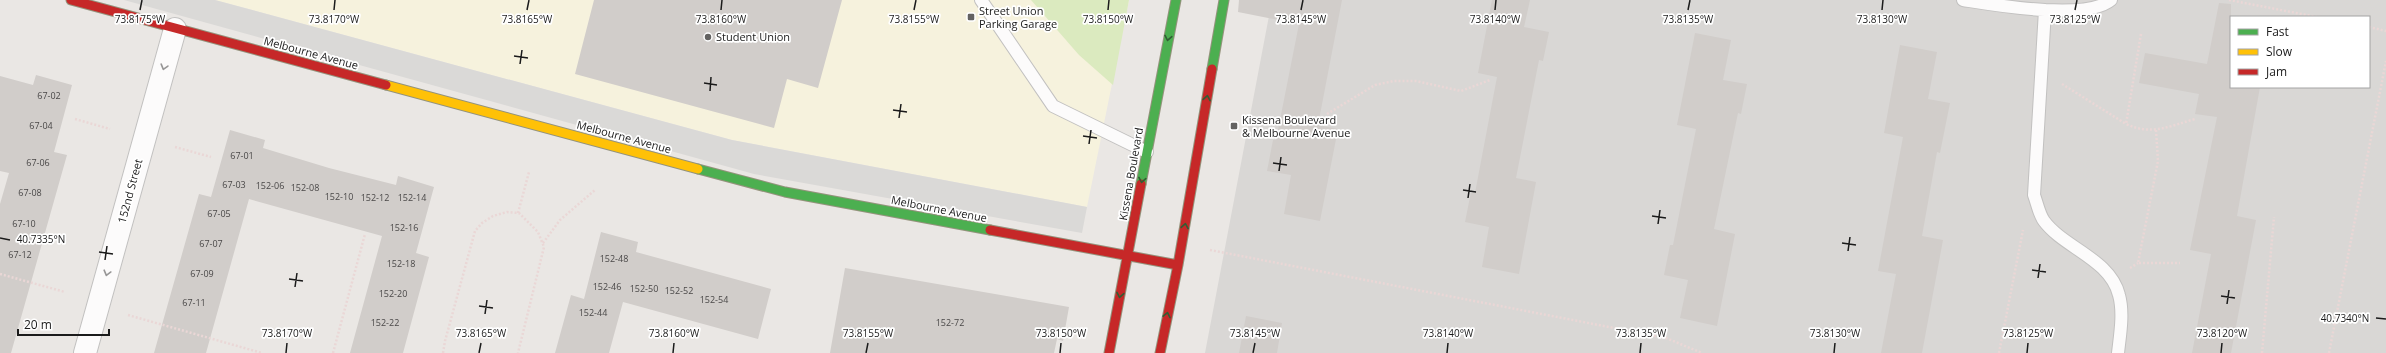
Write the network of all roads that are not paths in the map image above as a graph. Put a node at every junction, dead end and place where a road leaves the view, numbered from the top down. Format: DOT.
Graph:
graph roads {
  1 [pos="71,0"];
  2 [pos="981,0"];
  3 [pos="1176,0"];
  4 [pos="1224,0"];
  5 [pos="1963,0"];
  6 [pos="2111,0"];
  7 [pos="2045,10"];
  8 [pos="175,29"];
  9 [pos="1147,152"];
  10 [pos="1128,257"];
  11 [pos="1178,265"];
  12 [pos="85,353"];
  13 [pos="1109,353"];
  14 [pos="1160,353"];
  15 [pos="2118,353"];
  1 -- 8 [label="street, Melbourne Avenue"];
  2 -- 9 [label="lane"];
  3 -- 9 [label="street, Kissena Boulevard, one-way"];
  11 -- 4 [label="street, one-way"];
  5 -- 7 [label="lane"];
  6 -- 7 [label="lane"];
  7 -- 15 [label="lane"];
  8 -- 10 [label="street, Melbourne Avenue"];
  8 -- 12 [label="street, 152nd Street, one-way"];
  9 -- 10 [label="street, Kissena Boulevard, one-way"];
  10 -- 11 [label="street, Melbourne Avenue"];
  10 -- 13 [label="street, Kissena Boulevard, one-way"];
  14 -- 11 [label="street, one-way"];
}
